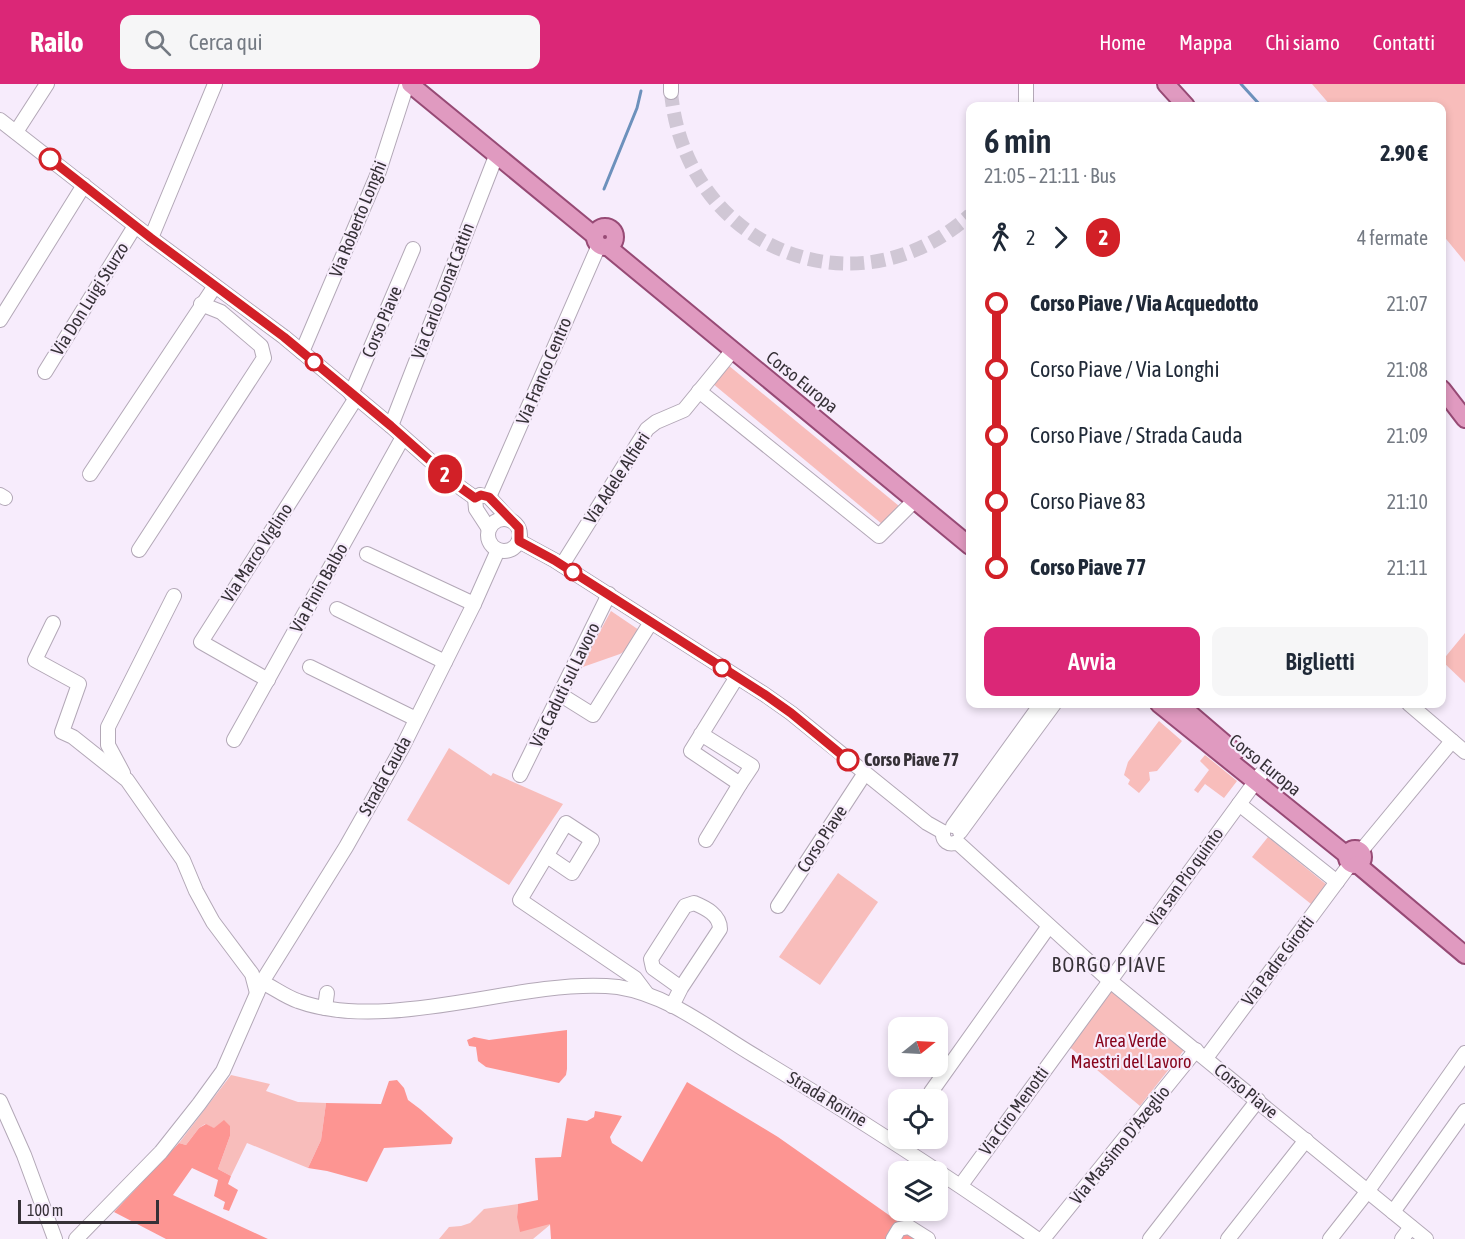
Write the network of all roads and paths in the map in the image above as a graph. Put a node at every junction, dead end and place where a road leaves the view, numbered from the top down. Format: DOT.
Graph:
graph roads {
  1 [pos="47,84"];
  2 [pos="215,84"];
  3 [pos="408,84"];
  4 [pos="1026,84"];
  5 [pos="1166,84"];
  6 [pos="427,92"];
  7 [pos="1026,102"];
  8 [pos="1182,102"];
  9 [pos="0,120"];
  10 [pos="16,132"];
  11 [pos="496,156"];
  12 [pos="84,185"];
  13 [pos="135,226"];
  14 [pos="151,238"];
  15 [pos="604,238"];
  16 [pos="413,249"];
  17 [pos="215,286"];
  18 [pos="201,304"];
  19 [pos="0,320"];
  20 [pos="733,350"];
  21 [pos="302,352"];
  22 [pos="45,372"];
  23 [pos="699,391"];
  24 [pos="1446,394"];
  25 [pos="354,396"];
  26 [pos="1446,410"];
  27 [pos="1465,419"];
  28 [pos="391,426"];
  29 [pos="1465,428"];
  30 [pos="403,437"];
  31 [pos="90,474"];
  32 [pos="482,497"];
  33 [pos="911,504"];
  34 [pos="510,520"];
  35 [pos="489,529"];
  36 [pos="966,530"];
  37 [pos="519,541"];
  38 [pos="966,543"];
  39 [pos="139,550"];
  40 [pos="498,550"];
  41 [pos="366,554"];
  42 [pos="562,565"];
  43 [pos="609,594"];
  44 [pos="174,596"];
  45 [pos="474,604"];
  46 [pos="337,609"];
  47 [pos="651,622"];
  48 [pos="53,623"];
  49 [pos="445,662"];
  50 [pos="310,667"];
  51 [pos="737,677"];
  52 [pos="268,680"];
  53 [pos="561,695"];
  54 [pos="1038,708"];
  55 [pos="1051,708"];
  56 [pos="1164,708"];
  57 [pos="1183,708"];
  58 [pos="1414,708"];
  59 [pos="416,719"];
  60 [pos="701,734"];
  61 [pos="234,740"];
  62 [pos="1452,741"];
  63 [pos="1465,752"];
  64 [pos="865,773"];
  65 [pos="520,775"];
  66 [pos="1258,778"];
  67 [pos="127,780"];
  68 [pos="740,784"];
  69 [pos="1239,804"];
  70 [pos="953,833"];
  71 [pos="706,840"];
  72 [pos="547,856"];
  73 [pos="1356,857"];
  74 [pos="1337,882"];
  75 [pos="778,906"];
  76 [pos="1049,926"];
  77 [pos="1465,941"];
  78 [pos="1465,955"];
  79 [pos="1109,980"];
  80 [pos="259,987"];
  81 [pos="681,988"];
  82 [pos="327,993"];
  83 [pos="647,994"];
  84 [pos="672,1006"];
  85 [pos="325,1008"];
  86 [pos="1465,1053"];
  87 [pos="1203,1056"];
  88 [pos="933,1089"];
  89 [pos="1258,1100"];
  90 [pos="0,1101"];
  91 [pos="1465,1111"];
  92 [pos="1306,1140"];
  93 [pos="961,1185"];
  94 [pos="1367,1192"];
  95 [pos="1393,1212"];
  96 [pos="1411,1227"];
  97 [pos="55,1239"];
  98 [pos="76,1239"];
  99 [pos="893,1239"];
  100 [pos="928,1239"];
  101 [pos="1037,1239"];
  102 [pos="1043,1239"];
  103 [pos="1150,1239"];
  104 [pos="1228,1239"];
  105 [pos="1330,1239"];
  106 [pos="1402,1239"];
  107 [pos="1426,1239"];
  1 -- 10 [label="street"];
  2 -- 14 [label="street"];
  3 -- 6 [label="main road, Corso Europa"];
  3 -- 21 [label="street, Via Roberto Longhi"];
  4 -- 7 [label="street"];
  5 -- 8 [label="main road"];
  6 -- 11 [label="main road"];
  6 -- 15 [label="main road, Corso Europa"];
  9 -- 10 [label="street"];
  10 -- 12 [label="street"];
  11 -- 15 [label="main road"];
  11 -- 28 [label="street, Via Carlo Donat Cattin"];
  12 -- 13 [label="street"];
  12 -- 19 [label="street"];
  13 -- 14 [label="street"];
  13 -- 22 [label="street, Via Don Luigi Sturzo"];
  14 -- 17 [label="street"];
  15 -- 20 [label="main road, Corso Europa"];
  15 -- 32 [label="street, Via Franco Centro"];
  15 -- 36 [label="main road, Corso Europa"];
  16 -- 25 [label="street, Corso Piave"];
  17 -- 18 [label="street"];
  17 -- 21 [label="street"];
  18 -- 31 [label="street"];
  18 -- 39 [label="street"];
  20 -- 23 [label="street, Via Adele Alfieri"];
  20 -- 38 [label="main road, Corso Europa"];
  21 -- 25 [label="street"];
  23 -- 33 [label="street"];
  23 -- 42 [label="street, Via Adele Alfieri"];
  24 -- 27 [label="main road"];
  25 -- 28 [label="street"];
  25 -- 52 [label="street, Via Marco Viglino"];
  26 -- 29 [label="main road"];
  28 -- 30 [label="street"];
  30 -- 32 [label="street"];
  30 -- 52 [label="street, Via Pinin Balbo"];
  32 -- 34 [label="street"];
  32 -- 35 [label="street"];
  34 -- 35 [label="street"];
  34 -- 37 [label="street"];
  35 -- 40 [label="street"];
  37 -- 40 [label="street"];
  37 -- 42 [label="street, Corso Piave"];
  40 -- 45 [label="street, Strada Cauda"];
  41 -- 45 [label="street"];
  42 -- 43 [label="street, Corso Piave"];
  43 -- 47 [label="street, Corso Piave"];
  43 -- 53 [label="street, Via Caduti sul Lavoro"];
  44 -- 67 [label="street"];
  45 -- 49 [label="street, Strada Cauda"];
  46 -- 49 [label="street"];
  47 -- 51 [label="street, Corso Piave"];
  47 -- 53 [label="street"];
  48 -- 67 [label="street"];
  49 -- 59 [label="street, Strada Cauda"];
  50 -- 59 [label="street"];
  51 -- 60 [label="street"];
  51 -- 64 [label="street, Corso Piave"];
  52 -- 61 [label="street, Via Pinin Balbo"];
  53 -- 65 [label="street, Via Caduti sul Lavoro"];
  54 -- 70 [label="street"];
  55 -- 70 [label="street"];
  56 -- 66 [label="main road, Corso Europa"];
  57 -- 66 [label="main road, Corso Europa"];
  58 -- 62 [label="street"];
  59 -- 80 [label="street, Strada Cauda"];
  60 -- 68 [label="street"];
  60 -- 68 [label="street"];
  62 -- 63 [label="street"];
  62 -- 73 [label="street, Via Padre Girotti"];
  64 -- 70 [label="street, Corso Piave"];
  64 -- 75 [label="street, Corso Piave"];
  66 -- 69 [label="street, Via san Pio quinto"];
  66 -- 73 [label="main road, Corso Europa"];
  67 -- 80 [label="street"];
  68 -- 71 [label="street"];
  69 -- 74 [label="street"];
  69 -- 79 [label="street, Via san Pio quinto"];
  70 -- 76 [label="street, Corso Piave"];
  72 -- 83 [label="street"];
  73 -- 74 [label="street, Via Padre Girotti"];
  73 -- 77 [label="main road, Corso Europa"];
  73 -- 78 [label="main road, Corso Europa"];
  74 -- 87 [label="street, Via Padre Girotti"];
  76 -- 79 [label="street, Corso Piave"];
  76 -- 88 [label="street"];
  79 -- 87 [label="street, Corso Piave"];
  79 -- 93 [label="street, Via Ciro Menotti"];
  80 -- 85 [label="street, Strada Rorine"];
  80 -- 98 [label="street, Strada Cauda"];
  81 -- 81 [label="street"];
  81 -- 84 [label="street"];
  82 -- 85 [label="street"];
  83 -- 84 [label="street, Strada Rorine"];
  83 -- 85 [label="street, Strada Rorine"];
  84 -- 93 [label="street, Strada Rorine"];
  86 -- 94 [label="street"];
  87 -- 89 [label="street, Corso Piave"];
  87 -- 102 [label="street, Via Massimo D'Azeglio"];
  89 -- 92 [label="street, Corso Piave"];
  89 -- 103 [label="street"];
  90 -- 97 [label="street"];
  91 -- 95 [label="street"];
  92 -- 94 [label="street, Corso Piave"];
  92 -- 104 [label="street"];
  93 -- 101 [label="street, Strada Rorine"];
  94 -- 95 [label="street, Corso Piave"];
  94 -- 105 [label="street"];
  95 -- 96 [label="street, Corso Piave"];
  96 -- 106 [label="street"];
  96 -- 107 [label="street, Corso Piave"];
  99 -- 100 [label="street"];
}
